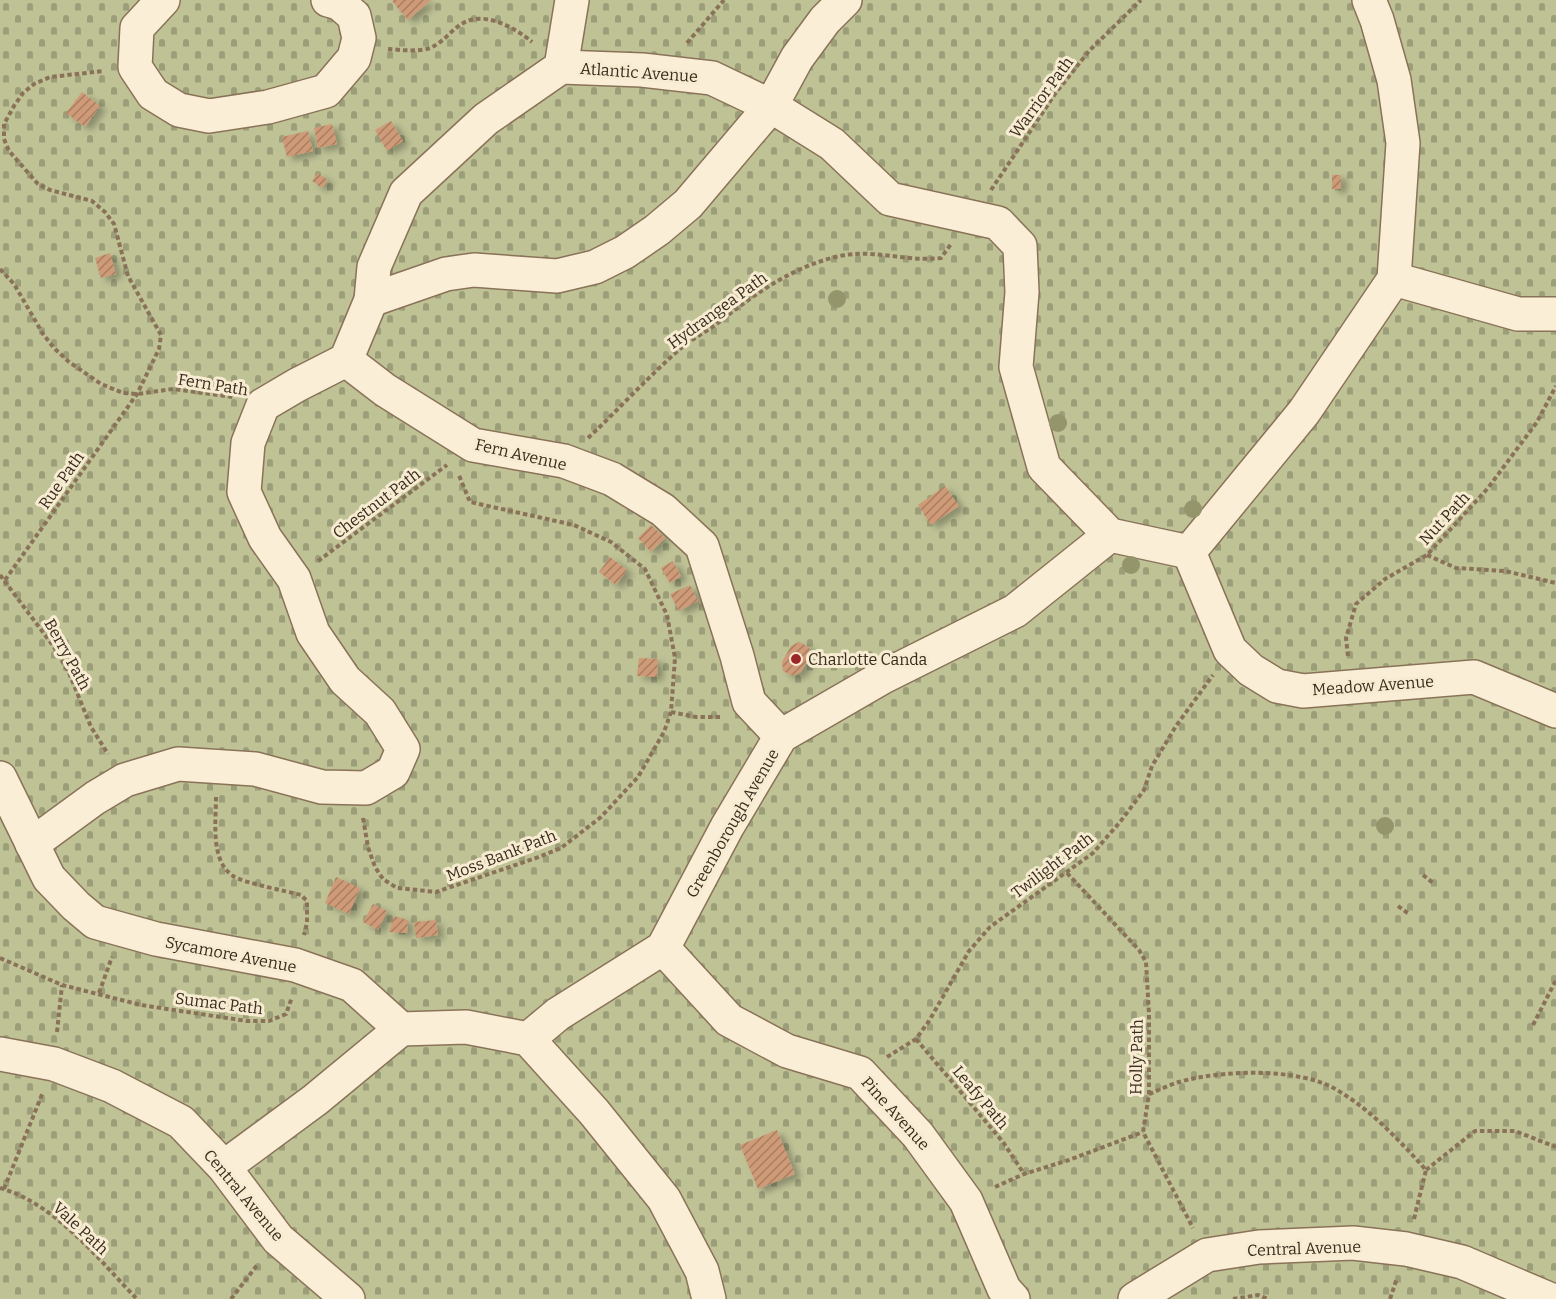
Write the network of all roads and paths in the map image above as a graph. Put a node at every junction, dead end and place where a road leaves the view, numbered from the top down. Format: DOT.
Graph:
graph roads {
  1 [pos="163,0"];
  2 [pos="328,0"];
  3 [pos="572,0"];
  4 [pos="724,0"];
  5 [pos="845,0"];
  6 [pos="1141,0"];
  7 [pos="1368,0"];
  8 [pos="358,44"];
  9 [pos="135,67"];
  10 [pos="561,67"];
  11 [pos="660,73"];
  12 [pos="771,106"];
  13 [pos="972,217"];
  14 [pos="0,269"];
  15 [pos="1394,279"];
  16 [pos="371,300"];
  17 [pos="1556,314"];
  18 [pos="346,360"];
  19 [pos="1556,386"];
  20 [pos="137,394"];
  21 [pos="263,405"];
  22 [pos="463,453"];
  23 [pos="564,462"];
  24 [pos="1110,535"];
  25 [pos="1189,552"];
  26 [pos="1427,555"];
  27 [pos="0,575"];
  28 [pos="294,579"];
  29 [pos="5,580"];
  30 [pos="1556,583"];
  31 [pos="1230,650"];
  32 [pos="1351,687"];
  33 [pos="1556,711"];
  34 [pos="782,736"];
  35 [pos="217,767"];
  36 [pos="0,778"];
  37 [pos="125,780"];
  38 [pos="379,780"];
  39 [pos="32,844"];
  40 [pos="1067,873"];
  41 [pos="1423,875"];
  42 [pos="1433,883"];
  43 [pos="1398,906"];
  44 [pos="1409,914"];
  45 [pos="122,931"];
  46 [pos="663,948"];
  47 [pos="0,958"];
  48 [pos="296,965"];
  49 [pos="1556,980"];
  50 [pos="62,986"];
  51 [pos="99,993"];
  52 [pos="1533,1025"];
  53 [pos="401,1029"];
  54 [pos="528,1039"];
  55 [pos="916,1039"];
  56 [pos="0,1054"];
  57 [pos="54,1064"];
  58 [pos="860,1073"];
  59 [pos="1149,1094"];
  60 [pos="1143,1132"];
  61 [pos="1556,1147"];
  62 [pos="224,1167"];
  63 [pos="1426,1170"];
  64 [pos="1024,1174"];
  65 [pos="2,1188"];
  66 [pos="966,1201"];
  67 [pos="278,1239"];
  68 [pos="1406,1250"];
  69 [pos="1207,1256"];
  70 [pos="137,1299"];
  71 [pos="231,1299"];
  72 [pos="348,1299"];
  73 [pos="709,1299"];
  74 [pos="1013,1299"];
  75 [pos="1135,1299"];
  76 [pos="1233,1299"];
  77 [pos="1268,1299"];
  78 [pos="1549,1299"];
  1 -- 9 [label="lane"];
  2 -- 8 [label="lane"];
  3 -- 10 [label="lane"];
  4 -- 11 [label="path"];
  5 -- 12 [label="lane"];
  6 -- 13 [label="path, Warrior Path"];
  7 -- 15 [label="lane"];
  8 -- 9 [label="lane"];
  8 -- 10 [label="path"];
  9 -- 20 [label="path, Rue Path"];
  10 -- 11 [label="lane, Atlantic Avenue"];
  10 -- 16 [label="lane"];
  11 -- 12 [label="lane, Atlantic Avenue"];
  12 -- 13 [label="lane, Atlantic Avenue"];
  12 -- 16 [label="lane"];
  13 -- 23 [label="path, Hydrangea Path"];
  13 -- 24 [label="lane, Atlantic Avenue"];
  14 -- 20 [label="path, Fern Path"];
  15 -- 17 [label="lane"];
  15 -- 25 [label="lane"];
  16 -- 18 [label="lane"];
  18 -- 21 [label="lane"];
  18 -- 22 [label="lane, Fern Avenue"];
  19 -- 26 [label="path, Nut Path"];
  20 -- 21 [label="path, Fern Path"];
  20 -- 29 [label="path, Rue Path"];
  21 -- 28 [label="lane"];
  22 -- 23 [label="lane, Fern Avenue"];
  22 -- 28 [label="path, Chestnut Path"];
  22 -- 38 [label="path, Moss Bank Path"];
  23 -- 34 [label="lane, Fern Avenue"];
  24 -- 25 [label="lane"];
  24 -- 34 [label="lane, Greenborough Avenue"];
  25 -- 31 [label="lane, Meadow Avenue"];
  26 -- 30 [label="path"];
  26 -- 32 [label="path, Nut Path"];
  27 -- 29 [label="path, Berry Path"];
  28 -- 38 [label="lane"];
  29 -- 37 [label="path, Berry Path"];
  31 -- 32 [label="lane, Meadow Avenue"];
  31 -- 40 [label="path, Twilight Path"];
  32 -- 33 [label="lane, Meadow Avenue"];
  34 -- 46 [label="lane, Greenborough Avenue"];
  35 -- 37 [label="lane"];
  35 -- 38 [label="lane"];
  35 -- 48 [label="path"];
  36 -- 39 [label="lane, Sycamore Avenue"];
  37 -- 39 [label="lane"];
  39 -- 45 [label="lane, Sycamore Avenue"];
  40 -- 55 [label="path, Twilight Path"];
  40 -- 59 [label="path, Holly Path"];
  41 -- 42 [label="path"];
  43 -- 44 [label="path"];
  45 -- 48 [label="lane, Sycamore Avenue"];
  45 -- 51 [label="path"];
  46 -- 54 [label="lane, Greenborough Avenue"];
  46 -- 58 [label="lane, Pine Avenue"];
  47 -- 50 [label="path, Sumac Path"];
  48 -- 51 [label="path, Sumac Path"];
  48 -- 53 [label="lane, Sycamore Avenue"];
  49 -- 52 [label="path"];
  50 -- 51 [label="path, Sumac Path"];
  50 -- 57 [label="path"];
  53 -- 54 [label="lane"];
  53 -- 62 [label="lane"];
  54 -- 73 [label="lane"];
  55 -- 58 [label="path, Twilight Path"];
  55 -- 64 [label="path, Leafy Path"];
  56 -- 57 [label="lane, Central Avenue"];
  57 -- 62 [label="lane, Central Avenue"];
  57 -- 65 [label="path"];
  58 -- 66 [label="lane, Pine Avenue"];
  59 -- 60 [label="path, Holly Path"];
  59 -- 63 [label="path"];
  60 -- 64 [label="path"];
  60 -- 69 [label="path"];
  61 -- 63 [label="path"];
  62 -- 67 [label="lane, Central Avenue"];
  63 -- 68 [label="path"];
  64 -- 66 [label="path"];
  65 -- 70 [label="path, Vale Path"];
  66 -- 74 [label="lane, Pine Avenue"];
  67 -- 71 [label="path"];
  67 -- 72 [label="lane, Central Avenue"];
  68 -- 69 [label="lane, Central Avenue"];
  68 -- 78 [label="lane, Central Avenue"];
  69 -- 75 [label="lane, Central Avenue"];
  76 -- 77 [label="path"];
}
